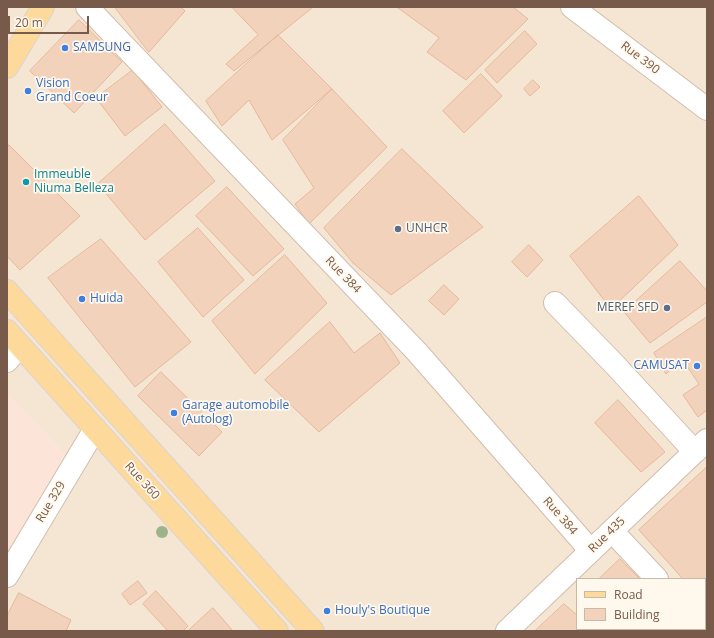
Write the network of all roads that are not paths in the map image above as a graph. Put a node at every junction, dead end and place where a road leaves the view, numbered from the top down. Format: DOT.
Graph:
graph roads {
  1 [pos="43,7"];
  2 [pos="87,7"];
  3 [pos="572,7"];
  4 [pos="7,67"];
  5 [pos="707,109"];
  6 [pos="7,291"];
  7 [pos="555,304"];
  8 [pos="11,346"];
  9 [pos="95,429"];
  10 [pos="701,446"];
  11 [pos="612,531"];
  12 [pos="591,551"];
  13 [pos="7,576"];
  14 [pos="656,578"];
  15 [pos="277,631"];
  16 [pos="313,631"];
  17 [pos="507,631"];
  1 -- 4 [label="main road"];
  2 -- 12 [label="street, Rue 384"];
  3 -- 5 [label="street, Rue 390"];
  6 -- 16 [label="main road"];
  7 -- 10 [label="street"];
  8 -- 9 [label="main road, Rue 360"];
  9 -- 13 [label="street, Rue 329"];
  9 -- 15 [label="main road, Rue 360"];
  10 -- 11 [label="street, Rue 435"];
  11 -- 12 [label="street, Rue 435"];
  11 -- 14 [label="street"];
  12 -- 17 [label="street, Rue 435"];
}
